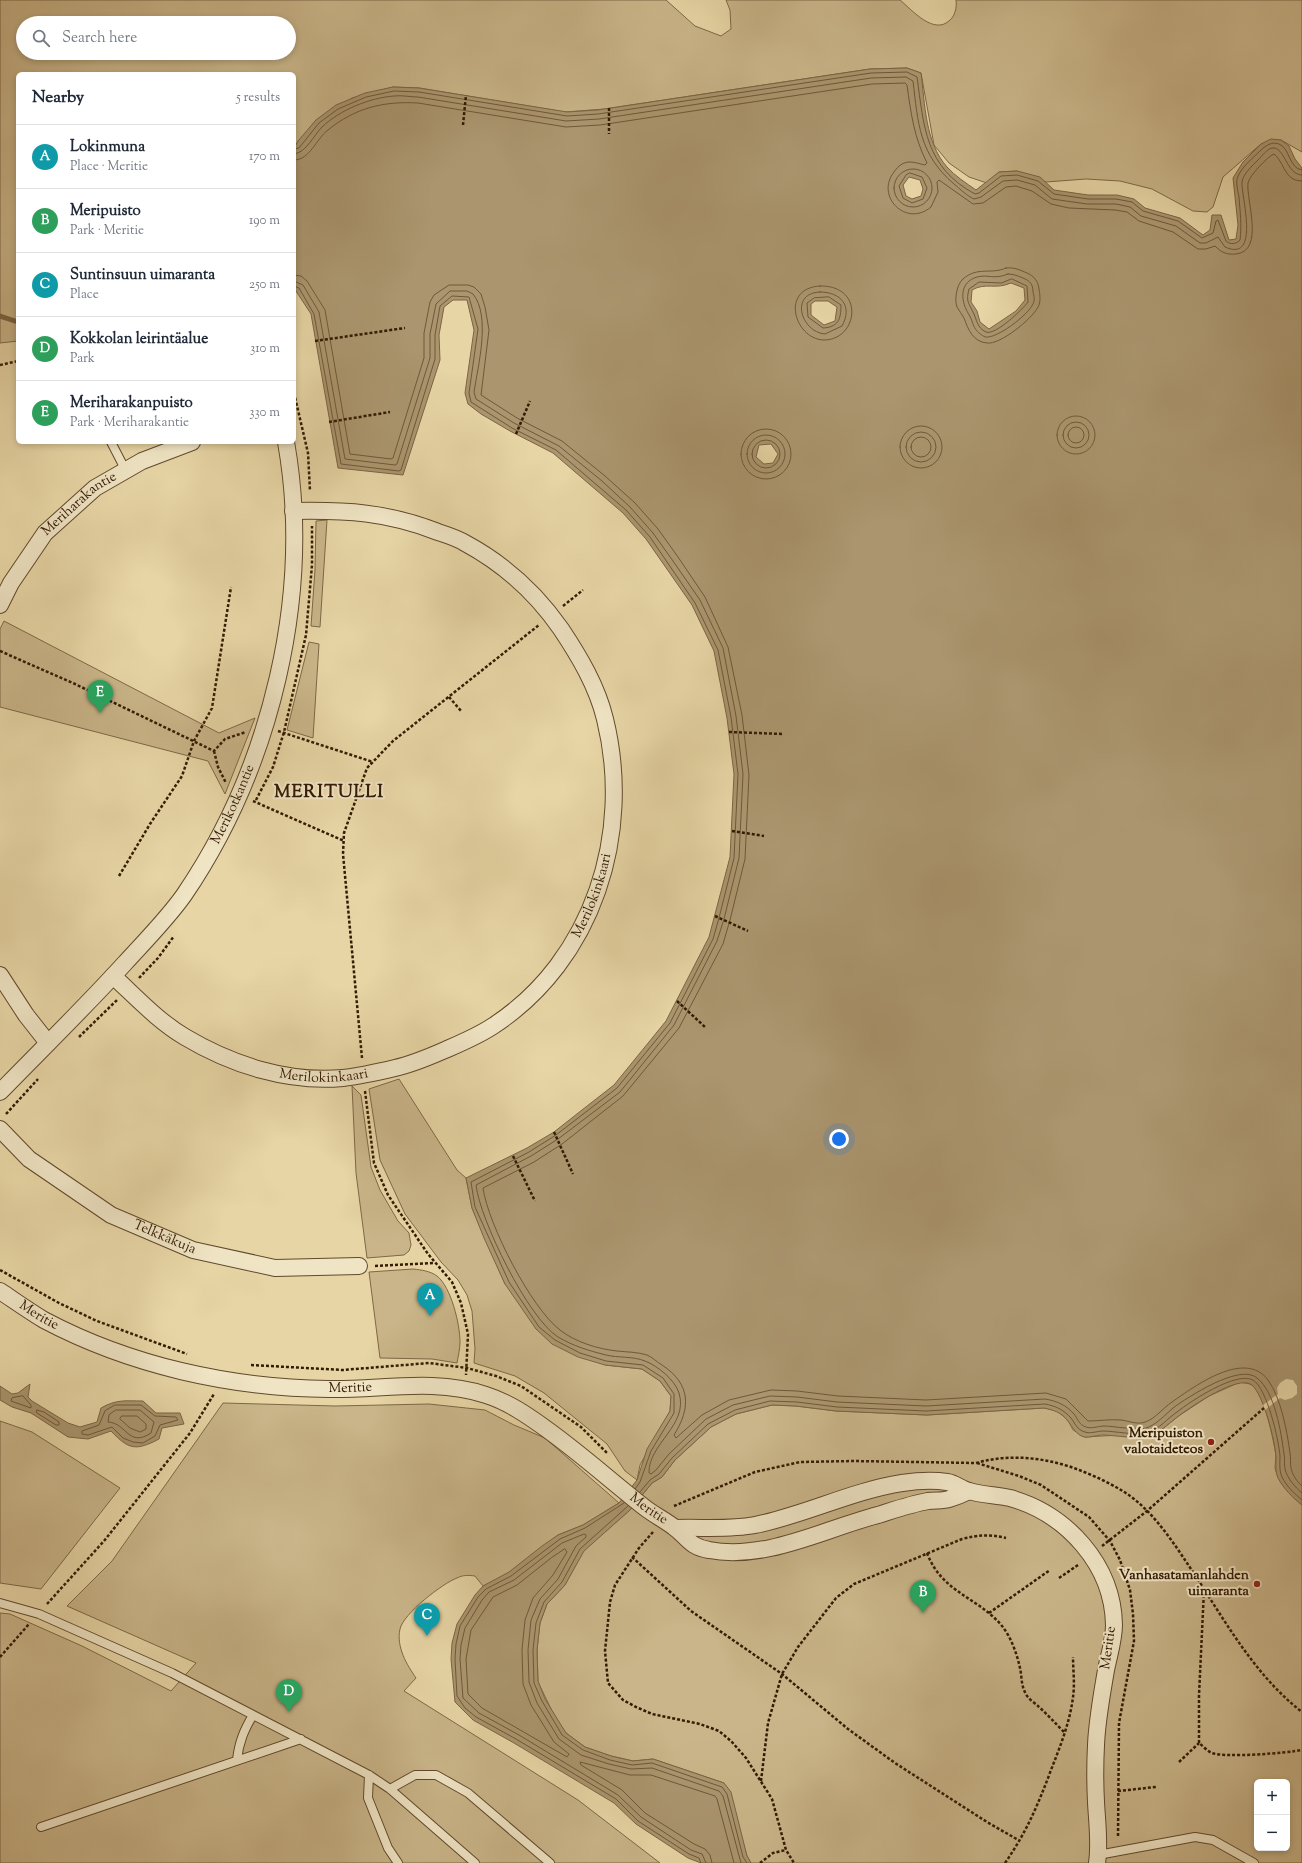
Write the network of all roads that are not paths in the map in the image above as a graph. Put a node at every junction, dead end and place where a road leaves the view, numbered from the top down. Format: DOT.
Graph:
graph roads {
  1 [pos="111,444"];
  2 [pos="187,444"];
  3 [pos="286,444"];
  4 [pos="126,471"];
  5 [pos="293,511"];
  6 [pos="0,605"];
  7 [pos="0,975"];
  8 [pos="113,976"];
  9 [pos="48,1043"];
  10 [pos="0,1092"];
  11 [pos="0,1129"];
  12 [pos="359,1266"];
  13 [pos="0,1291"];
  14 [pos="969,1491"];
  15 [pos="670,1519"];
  16 [pos="0,1603"];
  17 [pos="253,1715"];
  18 [pos="300,1739"];
  19 [pos="237,1760"];
  20 [pos="369,1775"];
  21 [pos="390,1788"];
  22 [pos="41,1828"];
  23 [pos="1098,1859"];
  24 [pos="398,1863"];
  25 [pos="475,1863"];
  26 [pos="550,1863"];
  27 [pos="1254,1863"];
  1 -- 4 [label="lane"];
  2 -- 4 [label="street, Meriharakantie"];
  3 -- 5 [label="street, Merikotkantie"];
  4 -- 6 [label="street, Meriharakantie"];
  5 -- 8 [label="street, Merikotkantie"];
  5 -- 8 [label="street, Merilokinkaari"];
  7 -- 9 [label="street"];
  8 -- 9 [label="street, Merikotkantie"];
  9 -- 10 [label="street, Merikotkantie"];
  11 -- 12 [label="street, Telkkäkuja"];
  13 -- 15 [label="street, Meritie"];
  14 -- 15 [label="street, Meritie"];
  14 -- 15 [label="street, Meritie"];
  14 -- 23 [label="street, Meritie"];
  16 -- 17 [label="lane"];
  17 -- 18 [label="lane"];
  17 -- 19 [label="lane"];
  18 -- 19 [label="lane"];
  18 -- 20 [label="lane"];
  19 -- 22 [label="lane"];
  20 -- 21 [label="lane"];
  20 -- 24 [label="lane"];
  21 -- 25 [label="lane"];
  21 -- 26 [label="lane"];
  23 -- 27 [label="lane"];
}
